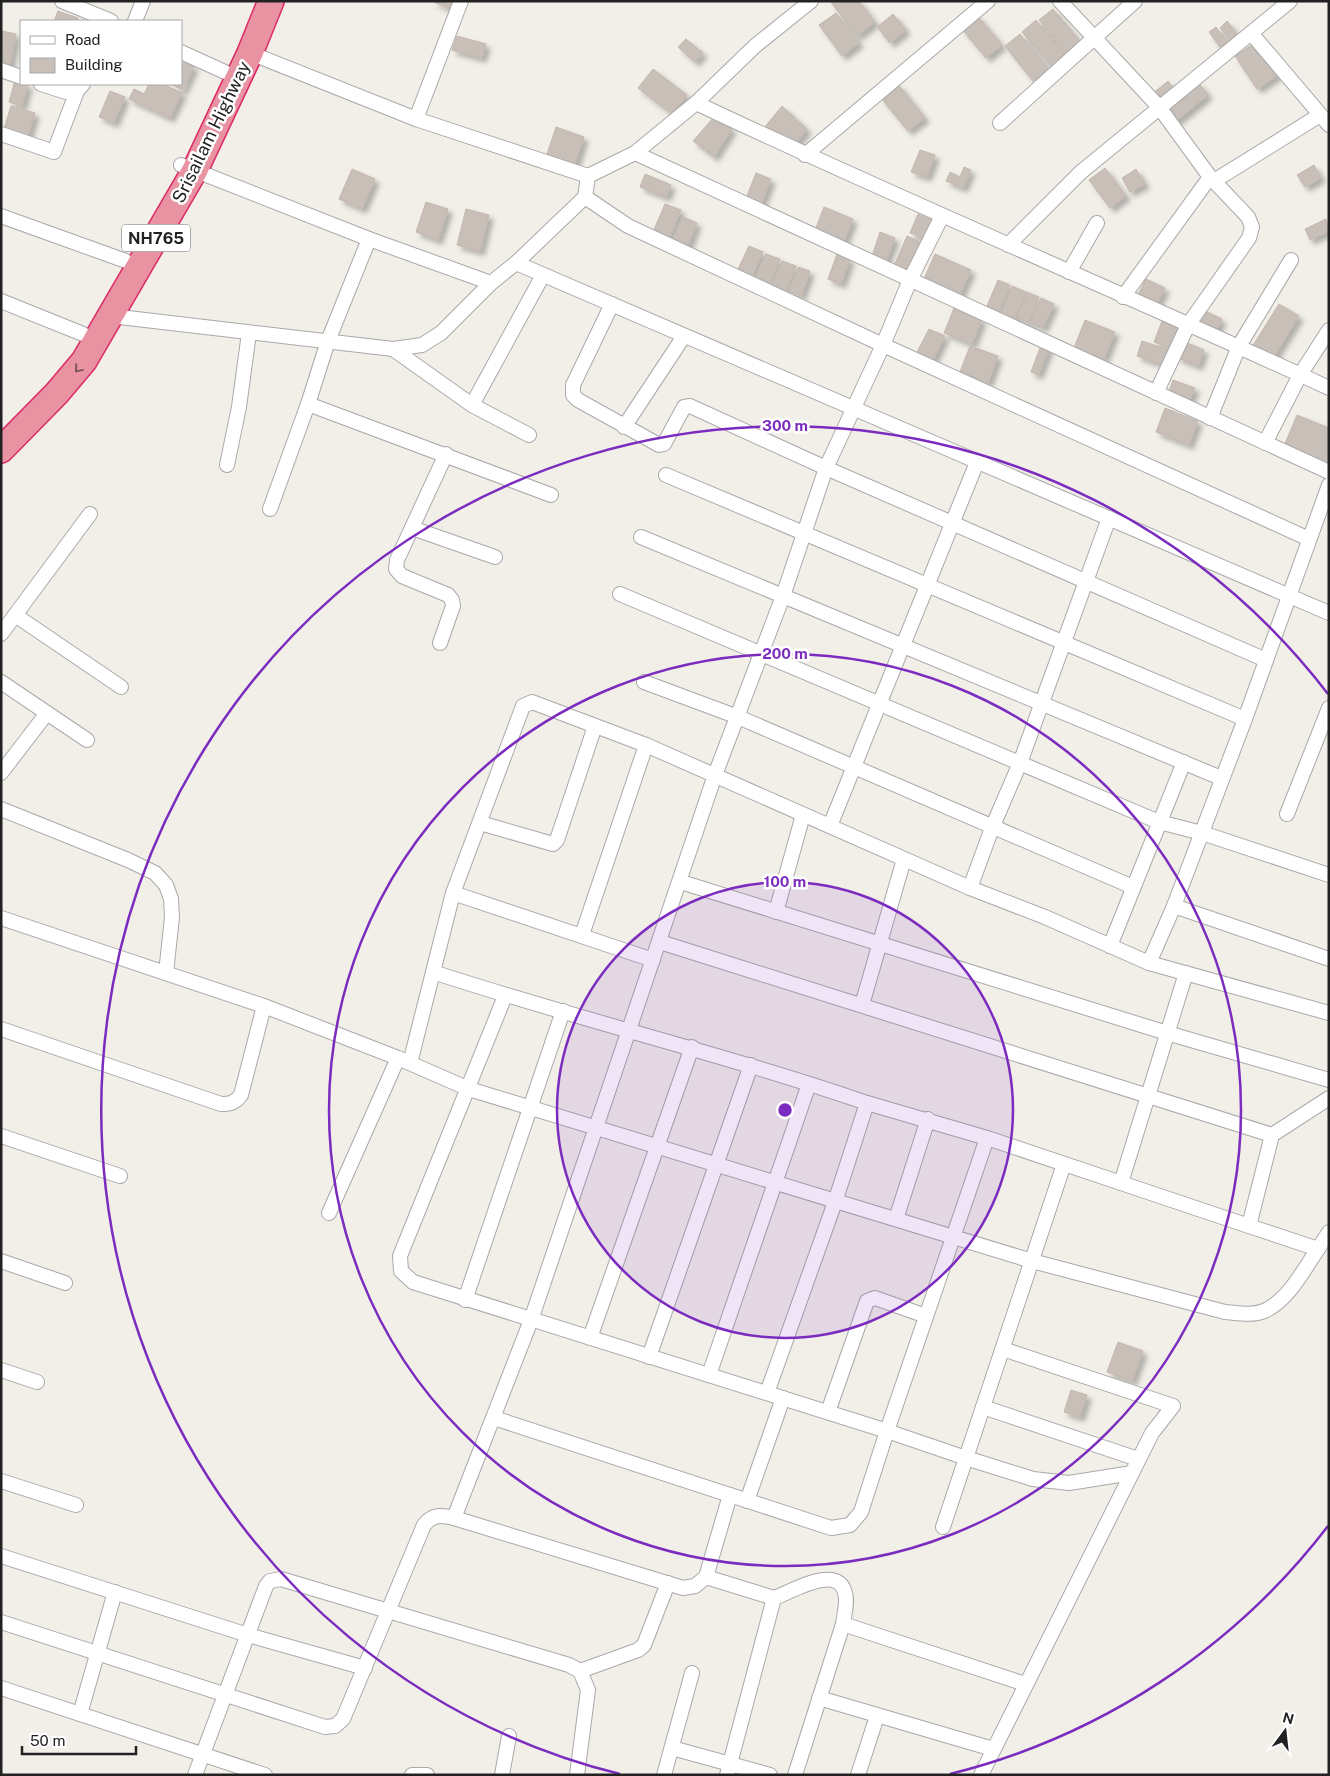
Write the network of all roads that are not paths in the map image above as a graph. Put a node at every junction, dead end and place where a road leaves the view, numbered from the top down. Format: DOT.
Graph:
graph roads {
  1 [pos="62,1"];
  2 [pos="143,1"];
  3 [pos="257,1"];
  4 [pos="271,1"];
  5 [pos="461,1"];
  6 [pos="812,1"];
  7 [pos="988,1"];
  8 [pos="1060,1"];
  9 [pos="1134,1"];
  10 [pos="1290,1"];
  11 [pos="107,20"];
  12 [pos="135,20"];
  13 [pos="1251,33"];
  14 [pos="1093,38"];
  15 [pos="182,52"];
  16 [pos="250,53"];
  17 [pos="1,70"];
  18 [pos="225,72"];
  19 [pos="20,77"];
  20 [pos="44,85"];
  21 [pos="80,87"];
  22 [pos="696,103"];
  23 [pos="1159,107"];
  24 [pos="416,119"];
  25 [pos="1324,120"];
  26 [pos="1000,123"];
  27 [pos="1,134"];
  28 [pos="635,153"];
  29 [pos="805,155"];
  30 [pos="188,167"];
  31 [pos="588,176"];
  32 [pos="1212,179"];
  33 [pos="585,197"];
  34 [pos="1,216"];
  35 [pos="942,216"];
  36 [pos="1097,223"];
  37 [pos="369,239"];
  38 [pos="1008,245"];
  39 [pos="126,260"];
  40 [pos="1291,260"];
  41 [pos="516,263"];
  42 [pos="1068,272"];
  43 [pos="543,275"];
  44 [pos="910,280"];
  45 [pos="491,283"];
  46 [pos="1123,296"];
  47 [pos="1,301"];
  48 [pos="612,304"];
  49 [pos="111,316"];
  50 [pos="1188,325"];
  51 [pos="1329,330"];
  52 [pos="249,333"];
  53 [pos="83,334"];
  54 [pos="684,336"];
  55 [pos="328,341"];
  56 [pos="883,345"];
  57 [pos="1239,346"];
  58 [pos="393,348"];
  59 [pos="1300,375"];
  60 [pos="1329,388"];
  61 [pos="1156,393"];
  62 [pos="308,404"];
  63 [pos="472,405"];
  64 [pos="853,408"];
  65 [pos="1210,418"];
  66 [pos="1,427"];
  67 [pos="624,427"];
  68 [pos="528,436"];
  69 [pos="1265,443"];
  70 [pos="1,450"];
  71 [pos="446,454"];
  72 [pos="977,462"];
  73 [pos="227,465"];
  74 [pos="826,468"];
  75 [pos="1329,472"];
  76 [pos="666,474"];
  77 [pos="1329,485"];
  78 [pos="551,495"];
  79 [pos="270,509"];
  80 [pos="90,514"];
  81 [pos="1109,518"];
  82 [pos="952,523"];
  83 [pos="412,528"];
  84 [pos="804,534"];
  85 [pos="641,537"];
  86 [pos="1309,539"];
  87 [pos="495,557"];
  88 [pos="1086,582"];
  89 [pos="927,585"];
  90 [pos="620,594"];
  91 [pos="783,596"];
  92 [pos="1289,596"];
  93 [pos="1329,613"];
  94 [pos="15,615"];
  95 [pos="1,634"];
  96 [pos="1064,642"];
  97 [pos="440,643"];
  98 [pos="902,645"];
  99 [pos="761,654"];
  100 [pos="1266,660"];
  101 [pos="1,682"];
  102 [pos="644,682"];
  103 [pos="121,687"];
  104 [pos="1042,703"];
  105 [pos="879,704"];
  106 [pos="1329,708"];
  107 [pos="47,713"];
  108 [pos="738,718"];
  109 [pos="1245,719"];
  110 [pos="595,726"];
  111 [pos="88,740"];
  112 [pos="646,745"];
  113 [pos="1184,762"];
  114 [pos="1020,763"];
  115 [pos="854,766"];
  116 [pos="1,773"];
  117 [pos="715,776"];
  118 [pos="1221,778"];
  119 [pos="1,809"];
  120 [pos="1286,814"];
  121 [pos="803,815"];
  122 [pos="1158,822"];
  123 [pos="480,823"];
  124 [pos="830,826"];
  125 [pos="992,828"];
  126 [pos="1202,832"];
  127 [pos="904,859"];
  128 [pos="1329,875"];
  129 [pos="681,882"];
  130 [pos="1133,887"];
  131 [pos="970,888"];
  132 [pos="454,893"];
  133 [pos="1174,906"];
  134 [pos="776,912"];
  135 [pos="1,918"];
  136 [pos="582,935"];
  137 [pos="660,942"];
  138 [pos="879,943"];
  139 [pos="1110,946"];
  140 [pos="1329,959"];
  141 [pos="653,960"];
  142 [pos="1149,963"];
  143 [pos="433,972"];
  144 [pos="166,973"];
  145 [pos="1186,973"];
  146 [pos="505,996"];
  147 [pos="264,1006"];
  148 [pos="862,1006"];
  149 [pos="563,1011"];
  150 [pos="1329,1014"];
  151 [pos="1,1028"];
  152 [pos="628,1029"];
  153 [pos="1167,1033"];
  154 [pos="692,1048"];
  155 [pos="404,1061"];
  156 [pos="751,1064"];
  157 [pos="1329,1080"];
  158 [pos="808,1084"];
  159 [pos="469,1089"];
  160 [pos="1147,1096"];
  161 [pos="1329,1098"];
  162 [pos="867,1103"];
  163 [pos="530,1108"];
  164 [pos="928,1119"];
  165 [pos="595,1127"];
  166 [pos="1272,1135"];
  167 [pos="1,1136"];
  168 [pos="987,1138"];
  169 [pos="657,1146"];
  170 [pos="1064,1164"];
  171 [pos="716,1166"];
  172 [pos="120,1176"];
  173 [pos="775,1183"];
  174 [pos="1120,1183"];
  175 [pos="834,1202"];
  176 [pos="329,1214"];
  177 [pos="896,1219"];
  178 [pos="1249,1226"];
  179 [pos="1329,1232"];
  180 [pos="954,1238"];
  181 [pos="1318,1249"];
  182 [pos="1,1261"];
  183 [pos="1032,1261"];
  184 [pos="66,1283"];
  185 [pos="465,1300"];
  186 [pos="926,1316"];
  187 [pos="531,1320"];
  188 [pos="590,1338"];
  189 [pos="1003,1349"];
  190 [pos="649,1357"];
  191 [pos="1,1370"];
  192 [pos="709,1375"];
  193 [pos="37,1382"];
  194 [pos="767,1393"];
  195 [pos="783,1398"];
  196 [pos="983,1407"];
  197 [pos="828,1412"];
  198 [pos="494,1418"];
  199 [pos="886,1430"];
  200 [pos="966,1458"];
  201 [pos="1138,1459"];
  202 [pos="1132,1473"];
  203 [pos="1,1481"];
  204 [pos="730,1495"];
  205 [pos="747,1500"];
  206 [pos="76,1505"];
  207 [pos="454,1518"];
  208 [pos="943,1527"];
  209 [pos="1,1556"];
  210 [pos="706,1577"];
  211 [pos="668,1583"];
  212 [pos="115,1592"];
  213 [pos="774,1598"];
  214 [pos="387,1610"];
  215 [pos="1,1622"];
  216 [pos="843,1624"];
  217 [pos="248,1635"];
  218 [pos="97,1654"];
  219 [pos="365,1668"];
  220 [pos="580,1671"];
  221 [pos="692,1673"];
  222 [pos="1024,1684"];
  223 [pos="1,1688"];
  224 [pos="227,1695"];
  225 [pos="818,1698"];
  226 [pos="80,1714"];
  227 [pos="877,1716"];
  228 [pos="509,1736"];
  229 [pos="672,1748"];
  230 [pos="993,1749"];
  231 [pos="204,1754"];
  232 [pos="729,1770"];
  233 [pos="195,1775"];
  234 [pos="265,1775"];
  235 [pos="412,1775"];
  236 [pos="427,1775"];
  237 [pos="502,1775"];
  238 [pos="577,1775"];
  239 [pos="664,1775"];
  240 [pos="770,1775"];
  241 [pos="795,1775"];
  242 [pos="858,1775"];
  243 [pos="981,1775"];
  1 -- 11 [label="street"];
  2 -- 12 [label="street"];
  3 -- 18 [label="highway, Srisailam Highway / NH765"];
  4 -- 16 [label="highway, Srisailam Highway / NH765"];
  5 -- 24 [label="street"];
  6 -- 22 [label="street"];
  7 -- 29 [label="street"];
  8 -- 14 [label="street"];
  9 -- 14 [label="street"];
  10 -- 13 [label="street"];
  13 -- 23 [label="street"];
  13 -- 25 [label="street"];
  14 -- 23 [label="street"];
  14 -- 26 [label="street"];
  15 -- 18 [label="street"];
  16 -- 24 [label="street"];
  16 -- 30 [label="highway, Srisailam Highway / NH765"];
  17 -- 19 [label="street"];
  18 -- 30 [label="highway, Srisailam Highway / NH765"];
  20 -- 21 [label="street"];
  21 -- 27 [label="street"];
  22 -- 28 [label="street"];
  22 -- 29 [label="street"];
  23 -- 32 [label="street"];
  23 -- 38 [label="street"];
  24 -- 31 [label="street"];
  25 -- 32 [label="street"];
  28 -- 31 [label="street"];
  28 -- 44 [label="street"];
  29 -- 35 [label="street"];
  30 -- 37 [label="street"];
  30 -- 39 [label="highway, Srisailam Highway / NH765"];
  30 -- 49 [label="highway, Srisailam Highway / NH765"];
  31 -- 33 [label="street"];
  32 -- 46 [label="street"];
  32 -- 50 [label="street"];
  33 -- 41 [label="street"];
  33 -- 56 [label="street"];
  34 -- 39 [label="street"];
  35 -- 38 [label="street"];
  35 -- 44 [label="street"];
  36 -- 42 [label="street"];
  37 -- 45 [label="street"];
  37 -- 55 [label="street"];
  38 -- 42 [label="street"];
  39 -- 53 [label="highway, Srisailam Highway / NH765"];
  40 -- 57 [label="street"];
  41 -- 43 [label="street"];
  41 -- 45 [label="street"];
  42 -- 46 [label="street"];
  43 -- 48 [label="street"];
  43 -- 63 [label="street"];
  44 -- 56 [label="street"];
  44 -- 61 [label="street"];
  45 -- 58 [label="street"];
  46 -- 50 [label="street"];
  47 -- 53 [label="street"];
  48 -- 54 [label="street"];
  48 -- 67 [label="street"];
  49 -- 52 [label="street"];
  49 -- 70 [label="highway, Srisailam Highway / NH765, one-way"];
  50 -- 57 [label="street"];
  50 -- 61 [label="street"];
  51 -- 59 [label="street"];
  52 -- 55 [label="street"];
  52 -- 73 [label="street"];
  53 -- 66 [label="highway, Srisailam Highway / NH765"];
  54 -- 64 [label="street"];
  54 -- 67 [label="street"];
  55 -- 58 [label="street"];
  55 -- 62 [label="street"];
  56 -- 64 [label="street"];
  56 -- 86 [label="street"];
  57 -- 59 [label="street"];
  57 -- 65 [label="street"];
  58 -- 63 [label="street"];
  59 -- 60 [label="street"];
  59 -- 69 [label="street"];
  61 -- 65 [label="street"];
  62 -- 71 [label="street"];
  62 -- 79 [label="street"];
  63 -- 68 [label="street"];
  64 -- 72 [label="street"];
  64 -- 74 [label="street"];
  65 -- 69 [label="street"];
  67 -- 74 [label="street"];
  69 -- 75 [label="street"];
  71 -- 78 [label="street"];
  71 -- 83 [label="street"];
  72 -- 81 [label="street"];
  72 -- 82 [label="street"];
  74 -- 82 [label="street"];
  74 -- 84 [label="street"];
  76 -- 84 [label="street"];
  77 -- 86 [label="street"];
  80 -- 94 [label="street"];
  81 -- 88 [label="street"];
  81 -- 92 [label="street"];
  82 -- 88 [label="street"];
  82 -- 89 [label="street"];
  83 -- 87 [label="street"];
  83 -- 97 [label="street"];
  84 -- 89 [label="street"];
  84 -- 91 [label="street"];
  85 -- 91 [label="street"];
  86 -- 92 [label="street"];
  88 -- 96 [label="street"];
  88 -- 100 [label="street"];
  89 -- 96 [label="street"];
  89 -- 98 [label="street"];
  90 -- 99 [label="street"];
  91 -- 98 [label="street"];
  91 -- 99 [label="street"];
  92 -- 93 [label="street"];
  92 -- 100 [label="street"];
  94 -- 95 [label="street"];
  94 -- 103 [label="street"];
  96 -- 104 [label="street"];
  96 -- 109 [label="street"];
  98 -- 104 [label="street"];
  98 -- 105 [label="street"];
  99 -- 105 [label="street"];
  99 -- 108 [label="street"];
  100 -- 109 [label="street"];
  101 -- 107 [label="street"];
  102 -- 108 [label="street"];
  104 -- 113 [label="street"];
  104 -- 114 [label="street"];
  105 -- 114 [label="street"];
  105 -- 115 [label="street"];
  106 -- 120 [label="street"];
  107 -- 111 [label="street"];
  107 -- 116 [label="street"];
  108 -- 115 [label="street"];
  108 -- 117 [label="street"];
  109 -- 118 [label="street"];
  110 -- 112 [label="street"];
  110 -- 123 [label="street"];
  110 -- 123 [label="street"];
  112 -- 117 [label="street"];
  112 -- 136 [label="street"];
  113 -- 118 [label="street"];
  113 -- 122 [label="street"];
  114 -- 122 [label="street"];
  114 -- 125 [label="street"];
  115 -- 124 [label="street"];
  115 -- 125 [label="street"];
  117 -- 121 [label="street"];
  117 -- 129 [label="street"];
  118 -- 126 [label="street"];
  119 -- 144 [label="street"];
  121 -- 124 [label="street"];
  121 -- 134 [label="street"];
  122 -- 126 [label="street"];
  122 -- 130 [label="street"];
  123 -- 132 [label="street"];
  124 -- 127 [label="street"];
  125 -- 130 [label="street"];
  125 -- 131 [label="street"];
  126 -- 128 [label="street"];
  126 -- 133 [label="street"];
  127 -- 131 [label="street"];
  127 -- 138 [label="street"];
  129 -- 134 [label="street"];
  129 -- 137 [label="street"];
  130 -- 139 [label="street"];
  131 -- 139 [label="street"];
  132 -- 136 [label="street"];
  132 -- 143 [label="street"];
  133 -- 140 [label="street"];
  133 -- 142 [label="street"];
  134 -- 138 [label="street"];
  135 -- 144 [label="street"];
  136 -- 141 [label="street"];
  137 -- 141 [label="street"];
  137 -- 148 [label="street"];
  138 -- 148 [label="street"];
  138 -- 153 [label="street"];
  139 -- 142 [label="street"];
  141 -- 152 [label="street"];
  142 -- 145 [label="street"];
  143 -- 146 [label="street"];
  143 -- 155 [label="street"];
  144 -- 147 [label="street"];
  145 -- 150 [label="street"];
  145 -- 153 [label="street"];
  146 -- 149 [label="street"];
  146 -- 159 [label="street"];
  147 -- 151 [label="street"];
  147 -- 155 [label="street"];
  148 -- 160 [label="street"];
  149 -- 152 [label="street"];
  149 -- 163 [label="street"];
  152 -- 154 [label="street"];
  152 -- 165 [label="street"];
  153 -- 157 [label="street"];
  153 -- 160 [label="street"];
  154 -- 156 [label="street"];
  154 -- 169 [label="street"];
  155 -- 159 [label="street"];
  155 -- 176 [label="street"];
  156 -- 158 [label="street"];
  156 -- 171 [label="street"];
  158 -- 162 [label="street"];
  158 -- 173 [label="street"];
  159 -- 163 [label="street"];
  159 -- 185 [label="street"];
  160 -- 166 [label="street"];
  160 -- 174 [label="street"];
  161 -- 166 [label="street"];
  162 -- 164 [label="street"];
  162 -- 175 [label="street"];
  163 -- 165 [label="street"];
  163 -- 185 [label="street"];
  164 -- 168 [label="street"];
  164 -- 177 [label="street"];
  165 -- 169 [label="street"];
  165 -- 187 [label="street"];
  166 -- 178 [label="street"];
  167 -- 172 [label="street"];
  168 -- 170 [label="street"];
  168 -- 180 [label="street"];
  169 -- 171 [label="street"];
  169 -- 188 [label="street"];
  170 -- 174 [label="street"];
  170 -- 183 [label="street"];
  171 -- 173 [label="street"];
  171 -- 190 [label="street"];
  173 -- 175 [label="street"];
  173 -- 192 [label="street"];
  174 -- 178 [label="street"];
  175 -- 177 [label="street"];
  175 -- 194 [label="street"];
  177 -- 180 [label="street"];
  178 -- 181 [label="street"];
  179 -- 181 [label="street"];
  180 -- 183 [label="street"];
  180 -- 186 [label="street"];
  181 -- 183 [label="street"];
  182 -- 184 [label="street"];
  183 -- 189 [label="street"];
  185 -- 187 [label="street"];
  186 -- 197 [label="street"];
  186 -- 199 [label="street"];
  187 -- 188 [label="street"];
  187 -- 198 [label="street"];
  188 -- 190 [label="street"];
  189 -- 196 [label="street"];
  189 -- 201 [label="street"];
  190 -- 192 [label="street"];
  191 -- 193 [label="street"];
  192 -- 194 [label="street"];
  194 -- 195 [label="street"];
  195 -- 197 [label="street"];
  195 -- 205 [label="street"];
  196 -- 200 [label="street"];
  196 -- 201 [label="street"];
  197 -- 199 [label="street"];
  198 -- 204 [label="street"];
  198 -- 207 [label="street"];
  199 -- 200 [label="street"];
  199 -- 205 [label="street"];
  200 -- 202 [label="street"];
  200 -- 208 [label="street"];
  201 -- 202 [label="street"];
  202 -- 222 [label="street"];
  203 -- 206 [label="street"];
  204 -- 205 [label="street"];
  204 -- 210 [label="street"];
  207 -- 211 [label="street"];
  207 -- 214 [label="street"];
  209 -- 212 [label="street"];
  210 -- 211 [label="street"];
  210 -- 213 [label="street"];
  211 -- 220 [label="street"];
  212 -- 217 [label="street"];
  212 -- 218 [label="street"];
  213 -- 216 [label="street"];
  213 -- 232 [label="street"];
  214 -- 217 [label="street"];
  214 -- 219 [label="street"];
  214 -- 220 [label="street"];
  215 -- 218 [label="street"];
  216 -- 222 [label="street"];
  216 -- 225 [label="street"];
  217 -- 219 [label="street"];
  217 -- 224 [label="street"];
  218 -- 224 [label="street"];
  218 -- 226 [label="street"];
  219 -- 224 [label="street"];
  220 -- 238 [label="street"];
  221 -- 229 [label="street"];
  222 -- 230 [label="street"];
  223 -- 226 [label="street"];
  224 -- 231 [label="street"];
  225 -- 227 [label="street"];
  225 -- 241 [label="street"];
  226 -- 231 [label="street"];
  227 -- 230 [label="street"];
  227 -- 242 [label="street"];
  228 -- 237 [label="street"];
  229 -- 232 [label="street"];
  229 -- 239 [label="street"];
  230 -- 243 [label="street"];
  231 -- 233 [label="street"];
  231 -- 234 [label="street"];
  232 -- 240 [label="street"];
  235 -- 236 [label="street"];
}
